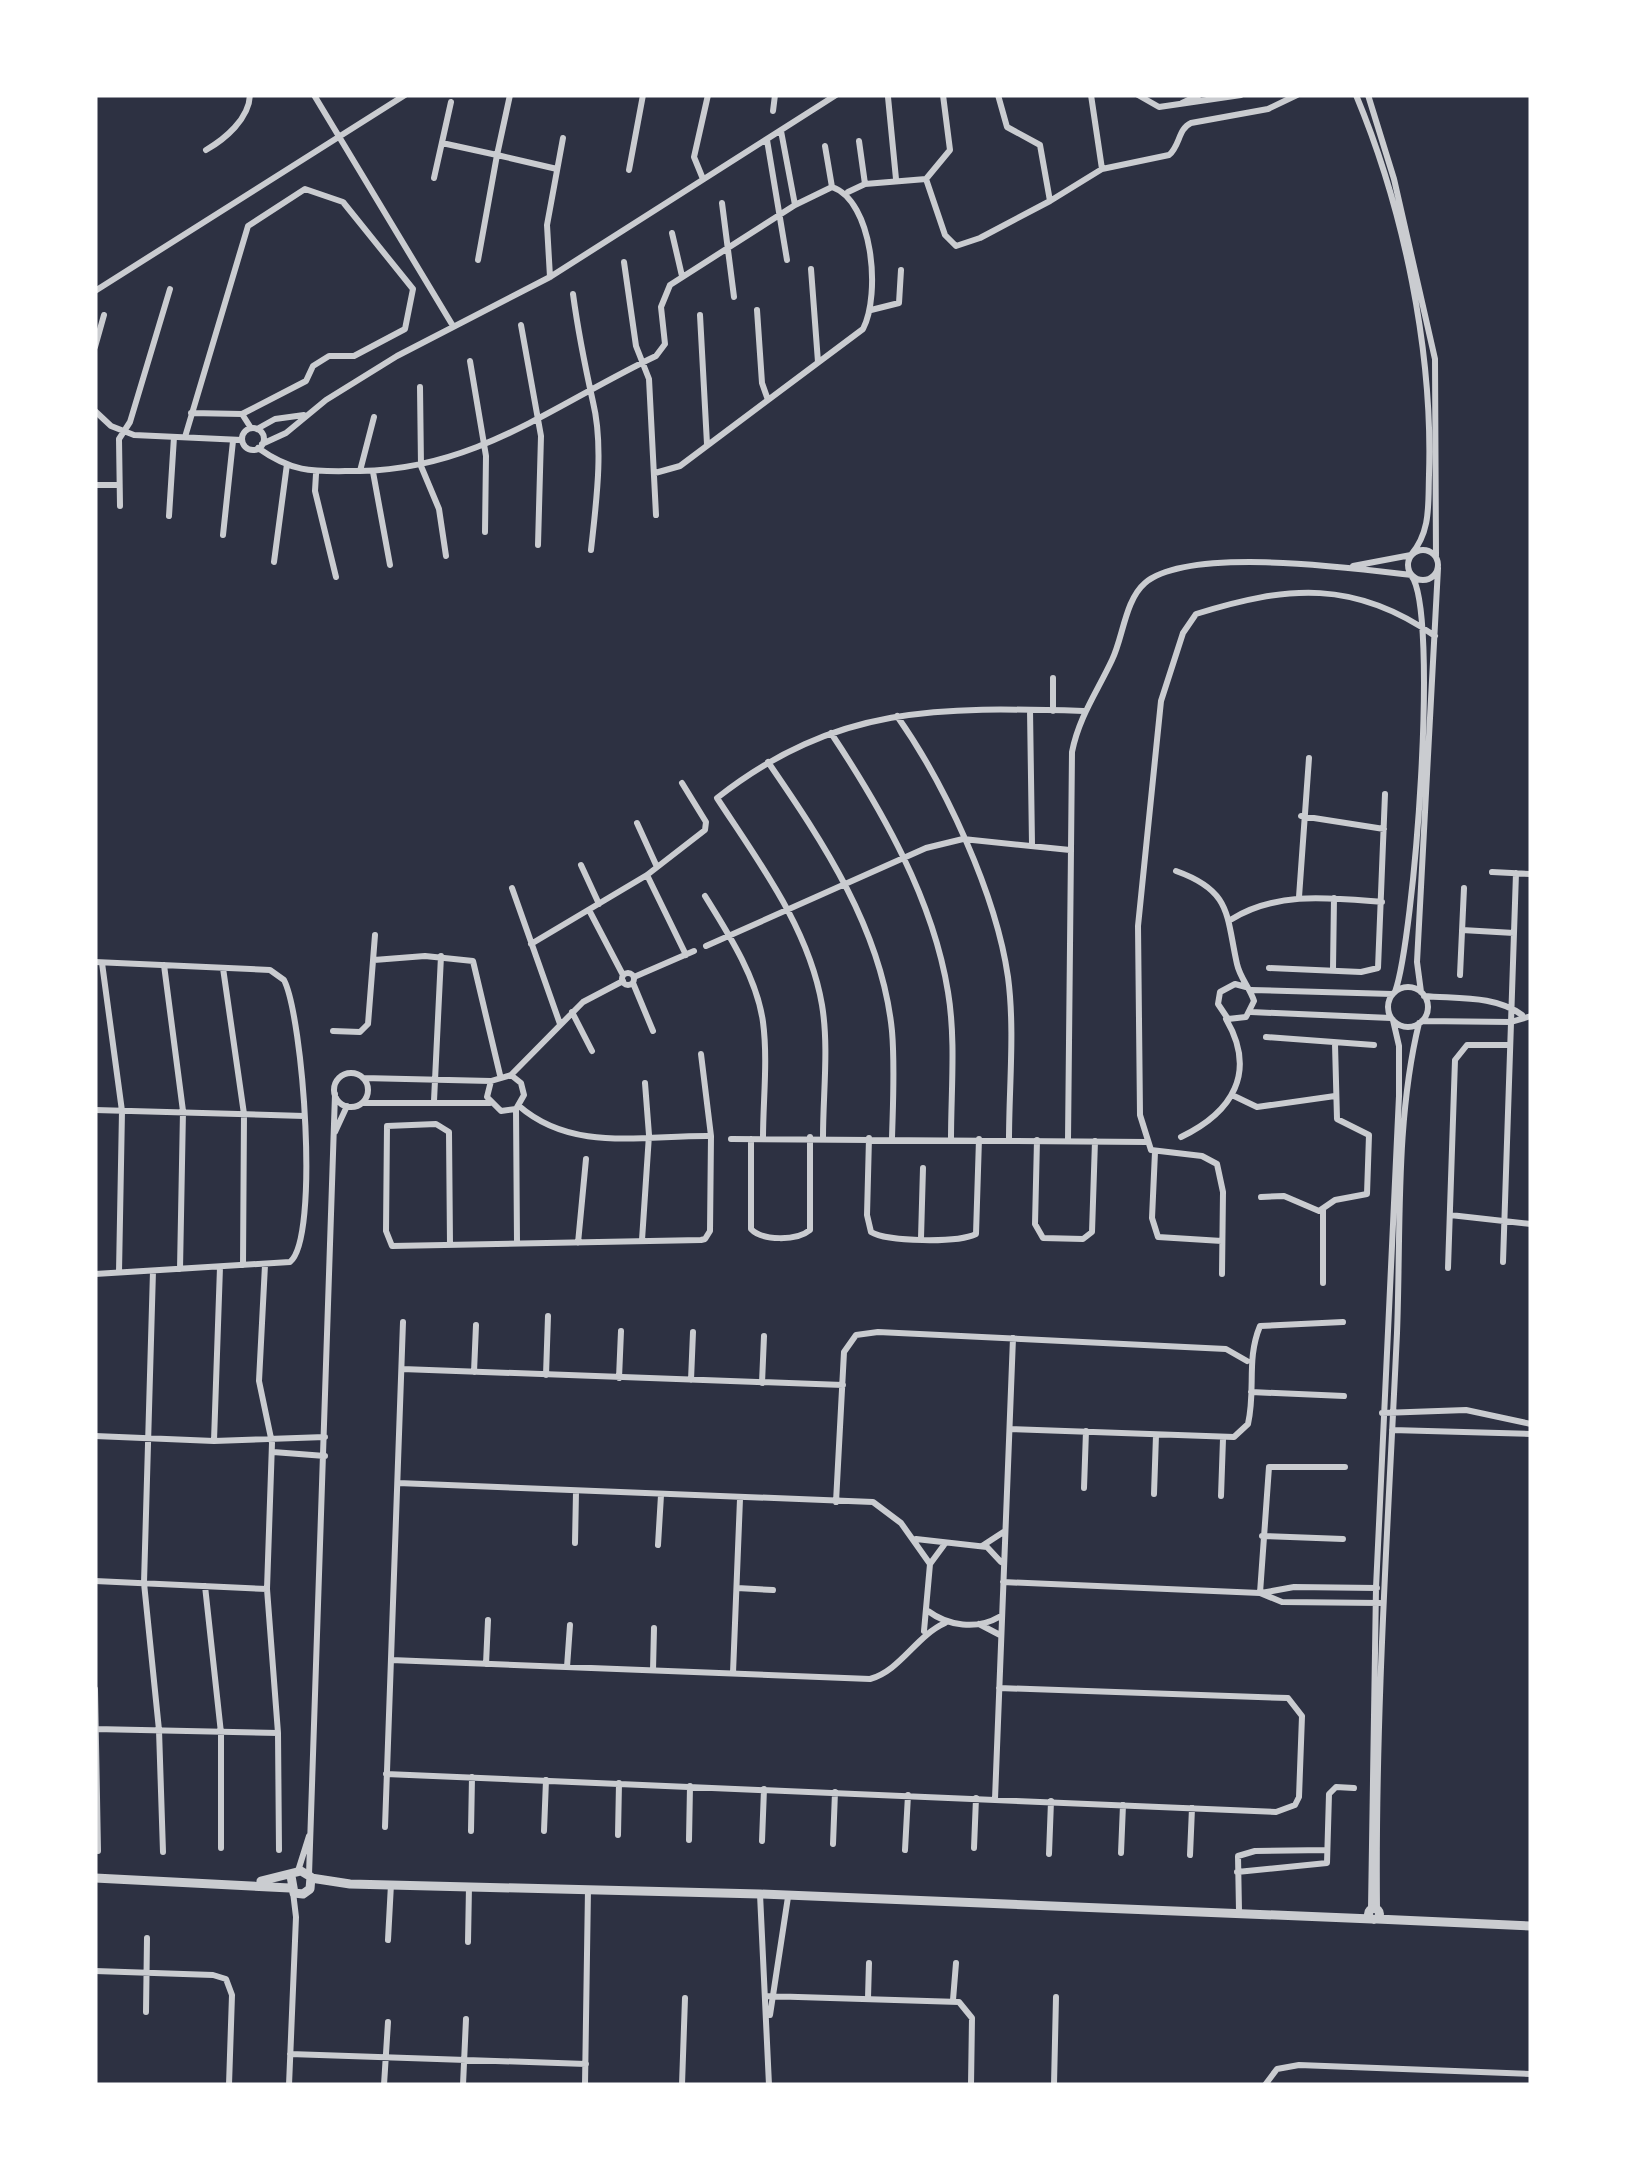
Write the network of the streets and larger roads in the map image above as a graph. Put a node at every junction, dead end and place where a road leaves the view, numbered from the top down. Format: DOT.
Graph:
graph roads {
  1 [pos="250,95"];
  2 [pos="314,95"];
  3 [pos="405,95"];
  4 [pos="510,95"];
  5 [pos="643,95"];
  6 [pos="708,95"];
  7 [pos="776,95"];
  8 [pos="836,95"];
  9 [pos="943,95"];
  10 [pos="998,95"];
  11 [pos="1091,95"];
  12 [pos="1138,95"];
  13 [pos="1199,95"];
  14 [pos="1241,95"];
  15 [pos="1297,95"];
  16 [pos="1356,95"];
  17 [pos="1368,95"];
  18 [pos="888,97"];
  19 [pos="450,102"];
  20 [pos="1177,106"];
  21 [pos="773,111"];
  22 [pos="781,131"];
  23 [pos="339,137"];
  24 [pos="563,138"];
  25 [pos="767,140"];
  26 [pos="860,141"];
  27 [pos="442,142"];
  28 [pos="825,146"];
  29 [pos="206,150"];
  30 [pos="497,156"];
  31 [pos="557,168"];
  32 [pos="629,170"];
  33 [pos="1102,170"];
  34 [pos="434,178"];
  35 [pos="703,179"];
  36 [pos="926,179"];
  37 [pos="896,180"];
  38 [pos="864,184"];
  39 [pos="832,187"];
  40 [pos="848,192"];
  41 [pos="1050,201"];
  42 [pos="722,203"];
  43 [pos="794,205"];
  44 [pos="782,213"];
  45 [pos="672,233"];
  46 [pos="730,247"];
  47 [pos="478,260"];
  48 [pos="786,260"];
  49 [pos="624,262"];
  50 [pos="811,269"];
  51 [pos="901,270"];
  52 [pos="682,276"];
  53 [pos="550,277"];
  54 [pos="170,289"];
  55 [pos="95,290"];
  56 [pos="572,294"];
  57 [pos="734,297"];
  58 [pos="757,310"];
  59 [pos="871,310"];
  60 [pos="104,315"];
  61 [pos="700,315"];
  62 [pos="521,324"];
  63 [pos="453,326"];
  64 [pos="95,347"];
  65 [pos="470,361"];
  66 [pos="818,362"];
  67 [pos="641,363"];
  68 [pos="420,387"];
  69 [pos="589,391"];
  70 [pos="768,400"];
  71 [pos="95,411"];
  72 [pos="191,414"];
  73 [pos="242,414"];
  74 [pos="305,415"];
  75 [pos="374,417"];
  76 [pos="538,421"];
  77 [pos="254,428"];
  78 [pos="124,432"];
  79 [pos="174,437"];
  80 [pos="185,437"];
  81 [pos="242,440"];
  82 [pos="232,442"];
  83 [pos="484,445"];
  84 [pos="260,446"];
  85 [pos="706,446"];
  86 [pos="287,464"];
  87 [pos="421,466"];
  88 [pos="360,471"];
  89 [pos="373,472"];
  90 [pos="655,473"];
  91 [pos="316,474"];
  92 [pos="95,486"];
  93 [pos="118,486"];
  94 [pos="120,506"];
  95 [pos="656,515"];
  96 [pos="169,516"];
  97 [pos="485,532"];
  98 [pos="224,535"];
  99 [pos="538,545"];
  100 [pos="591,550"];
  101 [pos="1412,555"];
  102 [pos="446,556"];
  103 [pos="1436,556"];
  104 [pos="274,562"];
  105 [pos="390,565"];
  106 [pos="1346,567"];
  107 [pos="1438,568"];
  108 [pos="1411,575"];
  109 [pos="336,578"];
  110 [pos="1424,628"];
  111 [pos="1436,636"];
  112 [pos="1053,678"];
  113 [pos="1030,710"];
  114 [pos="1053,710"];
  115 [pos="1084,712"];
  116 [pos="897,716"];
  117 [pos="831,732"];
  118 [pos="1310,758"];
  119 [pos="768,762"];
  120 [pos="682,783"];
  121 [pos="1385,794"];
  122 [pos="1302,816"];
  123 [pos="637,823"];
  124 [pos="1384,828"];
  125 [pos="963,839"];
  126 [pos="1032,844"];
  127 [pos="1070,850"];
  128 [pos="903,857"];
  129 [pos="581,865"];
  130 [pos="658,867"];
  131 [pos="1176,870"];
  132 [pos="1492,872"];
  133 [pos="1516,874"];
  134 [pos="1531,874"];
  135 [pos="647,875"];
  136 [pos="846,882"];
  137 [pos="512,888"];
  138 [pos="1464,888"];
  139 [pos="705,896"];
  140 [pos="1299,897"];
  141 [pos="1334,898"];
  142 [pos="1382,902"];
  143 [pos="598,904"];
  144 [pos="787,909"];
  145 [pos="589,910"];
  146 [pos="1232,919"];
  147 [pos="1462,930"];
  148 [pos="1514,933"];
  149 [pos="375,935"];
  150 [pos="729,935"];
  151 [pos="532,944"];
  152 [pos="706,946"];
  153 [pos="441,956"];
  154 [pos="374,960"];
  155 [pos="98,962"];
  156 [pos="1237,964"];
  157 [pos="164,965"];
  158 [pos="222,968"];
  159 [pos="1270,968"];
  160 [pos="1333,969"];
  161 [pos="1460,975"];
  162 [pos="623,978"];
  163 [pos="634,980"];
  164 [pos="1224,988"];
  165 [pos="1248,988"];
  166 [pos="1394,993"];
  167 [pos="1423,994"];
  168 [pos="1512,1007"];
  169 [pos="572,1012"];
  170 [pos="1223,1015"];
  171 [pos="1248,1015"];
  172 [pos="1527,1015"];
  173 [pos="1392,1019"];
  174 [pos="1421,1022"];
  175 [pos="1511,1022"];
  176 [pos="560,1024"];
  177 [pos="333,1031"];
  178 [pos="654,1031"];
  179 [pos="1266,1038"];
  180 [pos="1239,1041"];
  181 [pos="1335,1044"];
  182 [pos="1374,1045"];
  183 [pos="1510,1045"];
  184 [pos="592,1051"];
  185 [pos="701,1054"];
  186 [pos="500,1075"];
  187 [pos="512,1075"];
  188 [pos="435,1077"];
  189 [pos="363,1078"];
  190 [pos="491,1081"];
  191 [pos="645,1083"];
  192 [pos="335,1094"];
  193 [pos="1232,1096"];
  194 [pos="1335,1096"];
  195 [pos="434,1101"];
  196 [pos="490,1102"];
  197 [pos="362,1103"];
  198 [pos="346,1106"];
  199 [pos="517,1107"];
  200 [pos="95,1110"];
  201 [pos="122,1111"];
  202 [pos="183,1111"];
  203 [pos="244,1114"];
  204 [pos="304,1116"];
  205 [pos="334,1134"];
  206 [pos="648,1135"];
  207 [pos="711,1136"];
  208 [pos="763,1138"];
  209 [pos="810,1138"];
  210 [pos="823,1138"];
  211 [pos="869,1138"];
  212 [pos="892,1138"];
  213 [pos="1181,1138"];
  214 [pos="732,1139"];
  215 [pos="751,1139"];
  216 [pos="951,1139"];
  217 [pos="979,1139"];
  218 [pos="1009,1140"];
  219 [pos="1037,1140"];
  220 [pos="1068,1140"];
  221 [pos="1096,1141"];
  222 [pos="1147,1142"];
  223 [pos="1155,1152"];
  224 [pos="586,1159"];
  225 [pos="923,1168"];
  226 [pos="1261,1197"];
  227 [pos="1323,1210"];
  228 [pos="1450,1215"];
  229 [pos="1504,1220"];
  230 [pos="1531,1224"];
  231 [pos="921,1238"];
  232 [pos="642,1240"];
  233 [pos="1222,1241"];
  234 [pos="518,1243"];
  235 [pos="578,1243"];
  236 [pos="450,1245"];
  237 [pos="1503,1262"];
  238 [pos="265,1264"];
  239 [pos="243,1266"];
  240 [pos="220,1267"];
  241 [pos="1448,1268"];
  242 [pos="180,1270"];
  243 [pos="152,1271"];
  244 [pos="118,1272"];
  245 [pos="95,1274"];
  246 [pos="1222,1274"];
  247 [pos="1323,1283"];
  248 [pos="548,1316"];
  249 [pos="404,1322"];
  250 [pos="1343,1322"];
  251 [pos="476,1325"];
  252 [pos="622,1331"];
  253 [pos="694,1332"];
  254 [pos="764,1336"];
  255 [pos="1013,1338"];
  256 [pos="1247,1360"];
  257 [pos="402,1368"];
  258 [pos="474,1372"];
  259 [pos="546,1375"];
  260 [pos="619,1378"];
  261 [pos="691,1380"];
  262 [pos="762,1382"];
  263 [pos="842,1385"];
  264 [pos="1251,1392"];
  265 [pos="1344,1396"];
  266 [pos="1382,1412"];
  267 [pos="1393,1413"];
  268 [pos="1531,1424"];
  269 [pos="1010,1429"];
  270 [pos="1382,1430"];
  271 [pos="1392,1430"];
  272 [pos="1086,1431"];
  273 [pos="1531,1434"];
  274 [pos="1156,1435"];
  275 [pos="95,1436"];
  276 [pos="326,1437"];
  277 [pos="148,1438"];
  278 [pos="272,1438"];
  279 [pos="1223,1438"];
  280 [pos="214,1441"];
  281 [pos="273,1452"];
  282 [pos="325,1456"];
  283 [pos="1345,1468"];
  284 [pos="398,1483"];
  285 [pos="1084,1488"];
  286 [pos="576,1492"];
  287 [pos="1154,1494"];
  288 [pos="660,1496"];
  289 [pos="1221,1496"];
  290 [pos="740,1498"];
  291 [pos="836,1502"];
  292 [pos="1005,1531"];
  293 [pos="1262,1536"];
  294 [pos="916,1539"];
  295 [pos="1342,1540"];
  296 [pos="575,1543"];
  297 [pos="944,1544"];
  298 [pos="658,1545"];
  299 [pos="981,1546"];
  300 [pos="930,1564"];
  301 [pos="1003,1568"];
  302 [pos="95,1581"];
  303 [pos="1003,1582"];
  304 [pos="144,1584"];
  305 [pos="205,1586"];
  306 [pos="1385,1587"];
  307 [pos="736,1588"];
  308 [pos="1376,1588"];
  309 [pos="267,1590"];
  310 [pos="773,1590"];
  311 [pos="1260,1594"];
  312 [pos="1380,1603"];
  313 [pos="928,1611"];
  314 [pos="1000,1616"];
  315 [pos="488,1620"];
  316 [pos="945,1623"];
  317 [pos="980,1624"];
  318 [pos="570,1625"];
  319 [pos="654,1628"];
  320 [pos="923,1634"];
  321 [pos="1000,1635"];
  322 [pos="391,1660"];
  323 [pos="486,1664"];
  324 [pos="568,1667"];
  325 [pos="653,1670"];
  326 [pos="733,1673"];
  327 [pos="999,1688"];
  328 [pos="95,1689"];
  329 [pos="97,1729"];
  330 [pos="159,1730"];
  331 [pos="221,1733"];
  332 [pos="278,1733"];
  333 [pos="386,1774"];
  334 [pos="472,1777"];
  335 [pos="546,1780"];
  336 [pos="619,1783"];
  337 [pos="690,1786"];
  338 [pos="1354,1788"];
  339 [pos="764,1789"];
  340 [pos="836,1792"];
  341 [pos="908,1795"];
  342 [pos="976,1798"];
  343 [pos="994,1799"];
  344 [pos="1051,1802"];
  345 [pos="1122,1805"];
  346 [pos="1192,1808"];
  347 [pos="384,1827"];
  348 [pos="470,1831"];
  349 [pos="544,1831"];
  350 [pos="618,1835"];
  351 [pos="689,1840"];
  352 [pos="762,1841"];
  353 [pos="833,1844"];
  354 [pos="220,1848"];
  355 [pos="974,1848"];
  356 [pos="279,1850"];
  357 [pos="905,1850"];
  358 [pos="1327,1850"];
  359 [pos="98,1851"];
  360 [pos="163,1852"];
  361 [pos="1121,1853"];
  362 [pos="1049,1854"];
  363 [pos="1190,1855"];
  364 [pos="1237,1872"];
  365 [pos="95,1878"];
  366 [pos="301,1883"];
  367 [pos="391,1884"];
  368 [pos="469,1886"];
  369 [pos="588,1889"];
  370 [pos="760,1894"];
  371 [pos="788,1897"];
  372 [pos="1239,1911"];
  373 [pos="1374,1913"];
  374 [pos="1531,1926"];
  375 [pos="147,1938"];
  376 [pos="388,1940"];
  377 [pos="468,1942"];
  378 [pos="869,1963"];
  379 [pos="956,1963"];
  380 [pos="95,1971"];
  381 [pos="146,1973"];
  382 [pos="770,1997"];
  383 [pos="1056,1997"];
  384 [pos="685,1998"];
  385 [pos="868,1998"];
  386 [pos="953,2000"];
  387 [pos="146,2012"];
  388 [pos="466,2020"];
  389 [pos="388,2022"];
  390 [pos="290,2054"];
  391 [pos="386,2057"];
  392 [pos="465,2060"];
  393 [pos="586,2064"];
  394 [pos="1531,2074"];
  395 [pos="229,2085"];
  396 [pos="289,2085"];
  397 [pos="384,2085"];
  398 [pos="463,2085"];
  399 [pos="585,2085"];
  400 [pos="682,2085"];
  401 [pos="770,2085"];
  402 [pos="971,2085"];
  403 [pos="1054,2085"];
  404 [pos="1265,2085"];
  1 -- 29 [label="street"];
  2 -- 23 [label="street"];
  3 -- 23 [label="street"];
  4 -- 30 [label="street"];
  5 -- 32 [label="street"];
  6 -- 35 [label="street"];
  7 -- 21 [label="street"];
  8 -- 22 [label="street"];
  9 -- 36 [label="street"];
  10 -- 41 [label="street"];
  11 -- 33 [label="street"];
  12 -- 20 [label="street"];
  13 -- 20 [label="street"];
  14 -- 20 [label="street"];
  15 -- 33 [label="street"];
  16 -- 101 [label="street"];
  17 -- 103 [label="street"];
  18 -- 37 [label="street"];
  19 -- 27 [label="street"];
  22 -- 25 [label="street"];
  22 -- 43 [label="street"];
  23 -- 55 [label="street"];
  23 -- 63 [label="street"];
  24 -- 31 [label="street"];
  25 -- 35 [label="street"];
  25 -- 44 [label="street"];
  26 -- 38 [label="street"];
  27 -- 30 [label="street"];
  27 -- 34 [label="street"];
  28 -- 39 [label="street"];
  30 -- 31 [label="street"];
  30 -- 47 [label="street"];
  31 -- 53 [label="street"];
  33 -- 41 [label="street"];
  35 -- 53 [label="street"];
  36 -- 37 [label="street"];
  36 -- 41 [label="street"];
  37 -- 38 [label="street"];
  38 -- 40 [label="street"];
  39 -- 40 [label="street"];
  39 -- 43 [label="street"];
  40 -- 59 [label="street"];
  42 -- 46 [label="street"];
  43 -- 44 [label="street"];
  44 -- 46 [label="street"];
  44 -- 48 [label="street"];
  45 -- 52 [label="street"];
  46 -- 52 [label="street"];
  46 -- 57 [label="street"];
  49 -- 67 [label="street"];
  50 -- 66 [label="street"];
  51 -- 59 [label="street"];
  52 -- 67 [label="street"];
  53 -- 63 [label="street"];
  54 -- 78 [label="street"];
  56 -- 69 [label="street"];
  58 -- 70 [label="street"];
  59 -- 66 [label="street"];
  60 -- 64 [label="street"];
  61 -- 85 [label="street"];
  62 -- 76 [label="street"];
  63 -- 74 [label="street"];
  65 -- 83 [label="street"];
  66 -- 70 [label="street"];
  67 -- 69 [label="street"];
  67 -- 90 [label="street"];
  68 -- 87 [label="street"];
  69 -- 76 [label="street"];
  69 -- 100 [label="street"];
  70 -- 85 [label="street"];
  71 -- 78 [label="street"];
  72 -- 73 [label="street"];
  72 -- 73 [label="street"];
  72 -- 80 [label="street"];
  73 -- 77 [label="street"];
  74 -- 77 [label="street"];
  74 -- 84 [label="street"];
  75 -- 88 [label="street"];
  76 -- 83 [label="street"];
  76 -- 99 [label="street"];
  77 -- 81 [label="street"];
  77 -- 84 [label="street"];
  78 -- 79 [label="street"];
  78 -- 93 [label="street"];
  79 -- 80 [label="street"];
  79 -- 96 [label="street"];
  80 -- 82 [label="street"];
  81 -- 82 [label="street"];
  81 -- 84 [label="street"];
  82 -- 98 [label="street"];
  83 -- 87 [label="street"];
  83 -- 97 [label="street"];
  84 -- 86 [label="street"];
  85 -- 90 [label="street"];
  86 -- 91 [label="street"];
  86 -- 104 [label="street"];
  87 -- 89 [label="street"];
  87 -- 102 [label="street"];
  88 -- 89 [label="street"];
  88 -- 91 [label="street"];
  89 -- 105 [label="street"];
  90 -- 95 [label="street"];
  91 -- 109 [label="street"];
  92 -- 93 [label="street"];
  93 -- 94 [label="street"];
  101 -- 103 [label="street"];
  101 -- 106 [label="street"];
  101 -- 108 [label="street"];
  103 -- 107 [label="street"];
  106 -- 108 [label="street"];
  106 -- 115 [label="street"];
  107 -- 108 [label="street"];
  107 -- 111 [label="street"];
  108 -- 110 [label="street"];
  110 -- 111 [label="street"];
  110 -- 166 [label="street"];
  110 -- 222 [label="street"];
  111 -- 167 [label="street"];
  112 -- 114 [label="street"];
  113 -- 114 [label="street"];
  113 -- 116 [label="street"];
  113 -- 126 [label="street"];
  114 -- 115 [label="street"];
  115 -- 127 [label="street"];
  116 -- 117 [label="street"];
  116 -- 125 [label="street"];
  117 -- 119 [label="street"];
  117 -- 128 [label="street"];
  118 -- 122 [label="street"];
  119 -- 136 [label="street"];
  119 -- 144 [label="street"];
  120 -- 130 [label="street"];
  121 -- 124 [label="street"];
  122 -- 124 [label="street"];
  122 -- 140 [label="street"];
  123 -- 130 [label="street"];
  124 -- 142 [label="street"];
  125 -- 126 [label="street"];
  125 -- 128 [label="street"];
  125 -- 218 [label="street"];
  126 -- 127 [label="street"];
  127 -- 220 [label="street"];
  128 -- 136 [label="street"];
  128 -- 216 [label="street"];
  129 -- 143 [label="street"];
  130 -- 135 [label="street"];
  131 -- 146 [label="street"];
  132 -- 133 [label="street"];
  133 -- 134 [label="street"];
  133 -- 148 [label="street"];
  135 -- 143 [label="street"];
  135 -- 163 [label="street"];
  136 -- 144 [label="street"];
  136 -- 212 [label="street"];
  137 -- 151 [label="street"];
  138 -- 147 [label="street"];
  139 -- 150 [label="street"];
  140 -- 141 [label="street"];
  140 -- 146 [label="street"];
  141 -- 142 [label="street"];
  141 -- 160 [label="street"];
  142 -- 160 [label="street"];
  143 -- 145 [label="street"];
  144 -- 150 [label="street"];
  144 -- 210 [label="street"];
  145 -- 151 [label="street"];
  145 -- 162 [label="street"];
  146 -- 156 [label="street"];
  147 -- 148 [label="street"];
  147 -- 161 [label="street"];
  148 -- 168 [label="street"];
  149 -- 154 [label="street"];
  150 -- 152 [label="street"];
  150 -- 208 [label="street"];
  151 -- 176 [label="street"];
  153 -- 154 [label="street"];
  153 -- 186 [label="street"];
  153 -- 188 [label="street"];
  154 -- 177 [label="street"];
  155 -- 157 [label="street"];
  155 -- 201 [label="street"];
  156 -- 164 [label="street"];
  156 -- 165 [label="street"];
  157 -- 158 [label="street"];
  157 -- 202 [label="street"];
  158 -- 203 [label="street"];
  158 -- 204 [label="street"];
  159 -- 160 [label="street"];
  162 -- 163 [label="street"];
  162 -- 169 [label="street"];
  163 -- 178 [label="street"];
  164 -- 165 [label="street"];
  164 -- 170 [label="street"];
  165 -- 166 [label="street"];
  165 -- 171 [label="street"];
  166 -- 167 [label="street"];
  166 -- 173 [label="street"];
  167 -- 168 [label="street"];
  167 -- 174 [label="street"];
  168 -- 172 [label="street"];
  168 -- 175 [label="street"];
  169 -- 176 [label="street"];
  169 -- 184 [label="street"];
  170 -- 171 [label="street"];
  170 -- 180 [label="street"];
  171 -- 173 [label="street"];
  171 -- 180 [label="street"];
  172 -- 175 [label="street"];
  173 -- 174 [label="street"];
  173 -- 266 [label="street"];
  174 -- 175 [label="street"];
  174 -- 267 [label="street"];
  175 -- 183 [label="street"];
  176 -- 187 [label="street"];
  179 -- 181 [label="street"];
  180 -- 193 [label="street"];
  181 -- 182 [label="street"];
  181 -- 194 [label="street"];
  183 -- 228 [label="street"];
  183 -- 229 [label="street"];
  185 -- 207 [label="street"];
  186 -- 187 [label="street"];
  186 -- 190 [label="street"];
  187 -- 199 [label="street"];
  188 -- 189 [label="street"];
  188 -- 190 [label="street"];
  188 -- 195 [label="street"];
  189 -- 192 [label="street"];
  189 -- 197 [label="street"];
  190 -- 196 [label="street"];
  191 -- 206 [label="street"];
  192 -- 198 [label="street"];
  192 -- 205 [label="street"];
  193 -- 194 [label="street"];
  193 -- 213 [label="street"];
  194 -- 227 [label="street"];
  195 -- 196 [label="street"];
  195 -- 197 [label="street"];
  196 -- 199 [label="street"];
  197 -- 198 [label="street"];
  198 -- 205 [label="street"];
  199 -- 206 [label="street"];
  199 -- 234 [label="street"];
  200 -- 201 [label="street"];
  201 -- 202 [label="street"];
  201 -- 244 [label="street"];
  202 -- 203 [label="street"];
  202 -- 242 [label="street"];
  203 -- 204 [label="street"];
  203 -- 239 [label="street"];
  204 -- 238 [label="street"];
  205 -- 276 [label="street"];
  206 -- 207 [label="street"];
  206 -- 232 [label="street"];
  207 -- 232 [label="street"];
  208 -- 209 [label="street"];
  208 -- 215 [label="street"];
  209 -- 210 [label="street"];
  209 -- 215 [label="street"];
  210 -- 211 [label="street"];
  211 -- 212 [label="street"];
  211 -- 231 [label="street"];
  212 -- 216 [label="street"];
  214 -- 215 [label="street"];
  216 -- 217 [label="street"];
  217 -- 218 [label="street"];
  217 -- 231 [label="street"];
  218 -- 219 [label="street"];
  219 -- 220 [label="street"];
  219 -- 221 [label="street"];
  220 -- 221 [label="street"];
  221 -- 222 [label="street"];
  222 -- 223 [label="street"];
  223 -- 233 [label="street"];
  223 -- 233 [label="street"];
  224 -- 235 [label="street"];
  225 -- 231 [label="street"];
  226 -- 227 [label="street"];
  227 -- 247 [label="street"];
  228 -- 229 [label="street"];
  228 -- 241 [label="street"];
  229 -- 230 [label="street"];
  229 -- 237 [label="street"];
  232 -- 235 [label="street"];
  233 -- 246 [label="street"];
  234 -- 235 [label="street"];
  234 -- 236 [label="street"];
  236 -- 236 [label="street"];
  238 -- 239 [label="street"];
  238 -- 278 [label="street"];
  239 -- 240 [label="street"];
  240 -- 242 [label="street"];
  240 -- 280 [label="street"];
  242 -- 243 [label="street"];
  243 -- 244 [label="street"];
  243 -- 277 [label="street"];
  244 -- 245 [label="street"];
  248 -- 259 [label="street"];
  249 -- 257 [label="street"];
  250 -- 256 [label="street"];
  251 -- 258 [label="street"];
  252 -- 260 [label="street"];
  253 -- 261 [label="street"];
  254 -- 262 [label="street"];
  255 -- 256 [label="street"];
  255 -- 263 [label="street"];
  255 -- 269 [label="street"];
  256 -- 264 [label="street"];
  257 -- 258 [label="street"];
  257 -- 284 [label="street"];
  258 -- 259 [label="street"];
  259 -- 260 [label="street"];
  260 -- 261 [label="street"];
  261 -- 262 [label="street"];
  262 -- 263 [label="street"];
  263 -- 291 [label="street"];
  264 -- 265 [label="street"];
  264 -- 279 [label="street"];
  266 -- 267 [label="street"];
  266 -- 270 [label="street"];
  267 -- 268 [label="street"];
  267 -- 271 [label="street"];
  269 -- 272 [label="street"];
  269 -- 292 [label="street"];
  270 -- 271 [label="street"];
  270 -- 308 [label="street"];
  271 -- 273 [label="street"];
  271 -- 306 [label="street"];
  272 -- 274 [label="street"];
  272 -- 285 [label="street"];
  274 -- 279 [label="street"];
  274 -- 287 [label="street"];
  275 -- 277 [label="street"];
  276 -- 278 [label="street"];
  276 -- 282 [label="street"];
  277 -- 280 [label="street"];
  277 -- 304 [label="street"];
  278 -- 280 [label="street"];
  278 -- 281 [label="street"];
  279 -- 289 [label="street"];
  281 -- 282 [label="street"];
  281 -- 309 [label="street"];
  282 -- 366 [label="street"];
  283 -- 293 [label="street"];
  284 -- 286 [label="street"];
  284 -- 322 [label="street"];
  286 -- 288 [label="street"];
  286 -- 296 [label="street"];
  288 -- 290 [label="street"];
  288 -- 298 [label="street"];
  290 -- 291 [label="street"];
  290 -- 307 [label="street"];
  291 -- 294 [label="street"];
  292 -- 299 [label="street"];
  292 -- 301 [label="street"];
  293 -- 295 [label="street"];
  293 -- 311 [label="street"];
  294 -- 297 [label="street"];
  294 -- 300 [label="street"];
  297 -- 299 [label="street"];
  297 -- 300 [label="street"];
  299 -- 301 [label="street"];
  300 -- 313 [label="street"];
  301 -- 303 [label="street"];
  302 -- 304 [label="street"];
  303 -- 311 [label="street"];
  303 -- 314 [label="street"];
  304 -- 305 [label="street"];
  304 -- 330 [label="street"];
  305 -- 309 [label="street"];
  305 -- 331 [label="street"];
  306 -- 308 [label="street"];
  306 -- 312 [label="street"];
  307 -- 310 [label="street"];
  307 -- 326 [label="street"];
  308 -- 311 [label="street"];
  308 -- 312 [label="street"];
  309 -- 332 [label="street"];
  311 -- 312 [label="street"];
  312 -- 373 [label="street"];
  313 -- 316 [label="street"];
  313 -- 320 [label="street"];
  314 -- 317 [label="street"];
  314 -- 321 [label="street"];
  315 -- 323 [label="street"];
  316 -- 317 [label="street"];
  316 -- 320 [label="street"];
  317 -- 321 [label="street"];
  318 -- 324 [label="street"];
  319 -- 325 [label="street"];
  320 -- 326 [label="street"];
  321 -- 327 [label="street"];
  322 -- 323 [label="street"];
  322 -- 333 [label="street"];
  323 -- 324 [label="street"];
  324 -- 325 [label="street"];
  325 -- 326 [label="street"];
  327 -- 343 [label="street"];
  327 -- 346 [label="street"];
  328 -- 329 [label="street"];
  329 -- 330 [label="street"];
  329 -- 359 [label="street"];
  330 -- 331 [label="street"];
  330 -- 360 [label="street"];
  331 -- 332 [label="street"];
  331 -- 354 [label="street"];
  332 -- 356 [label="street"];
  333 -- 334 [label="street"];
  333 -- 347 [label="street"];
  334 -- 335 [label="street"];
  334 -- 348 [label="street"];
  335 -- 336 [label="street"];
  335 -- 349 [label="street"];
  336 -- 337 [label="street"];
  336 -- 350 [label="street"];
  337 -- 339 [label="street"];
  337 -- 351 [label="street"];
  338 -- 358 [label="street"];
  339 -- 340 [label="street"];
  339 -- 352 [label="street"];
  340 -- 341 [label="street"];
  340 -- 353 [label="street"];
  341 -- 342 [label="street"];
  341 -- 357 [label="street"];
  342 -- 343 [label="street"];
  342 -- 355 [label="street"];
  343 -- 344 [label="street"];
  344 -- 345 [label="street"];
  344 -- 362 [label="street"];
  345 -- 346 [label="street"];
  345 -- 361 [label="street"];
  346 -- 363 [label="street"];
  358 -- 364 [label="street"];
  358 -- 364 [label="street"];
  364 -- 372 [label="street"];
  365 -- 366 [label="street"];
  366 -- 367 [label="street"];
  366 -- 390 [label="street"];
  367 -- 368 [label="street"];
  367 -- 376 [label="street"];
  368 -- 369 [label="street"];
  368 -- 377 [label="street"];
  369 -- 370 [label="street"];
  369 -- 393 [label="street"];
  370 -- 371 [label="street"];
  370 -- 382 [label="street"];
  371 -- 372 [label="street"];
  371 -- 382 [label="street"];
  372 -- 373 [label="street"];
  373 -- 374 [label="street"];
  375 -- 381 [label="street"];
  378 -- 385 [label="street"];
  379 -- 386 [label="street"];
  380 -- 381 [label="street"];
  381 -- 387 [label="street"];
  381 -- 395 [label="street"];
  382 -- 385 [label="street"];
  382 -- 401 [label="street"];
  383 -- 403 [label="street"];
  384 -- 400 [label="street"];
  385 -- 386 [label="street"];
  386 -- 402 [label="street"];
  388 -- 392 [label="street"];
  389 -- 391 [label="street"];
  390 -- 391 [label="street"];
  390 -- 396 [label="street"];
  391 -- 392 [label="street"];
  391 -- 397 [label="street"];
  392 -- 393 [label="street"];
  392 -- 398 [label="street"];
  393 -- 399 [label="street"];
  394 -- 404 [label="street"];
}
